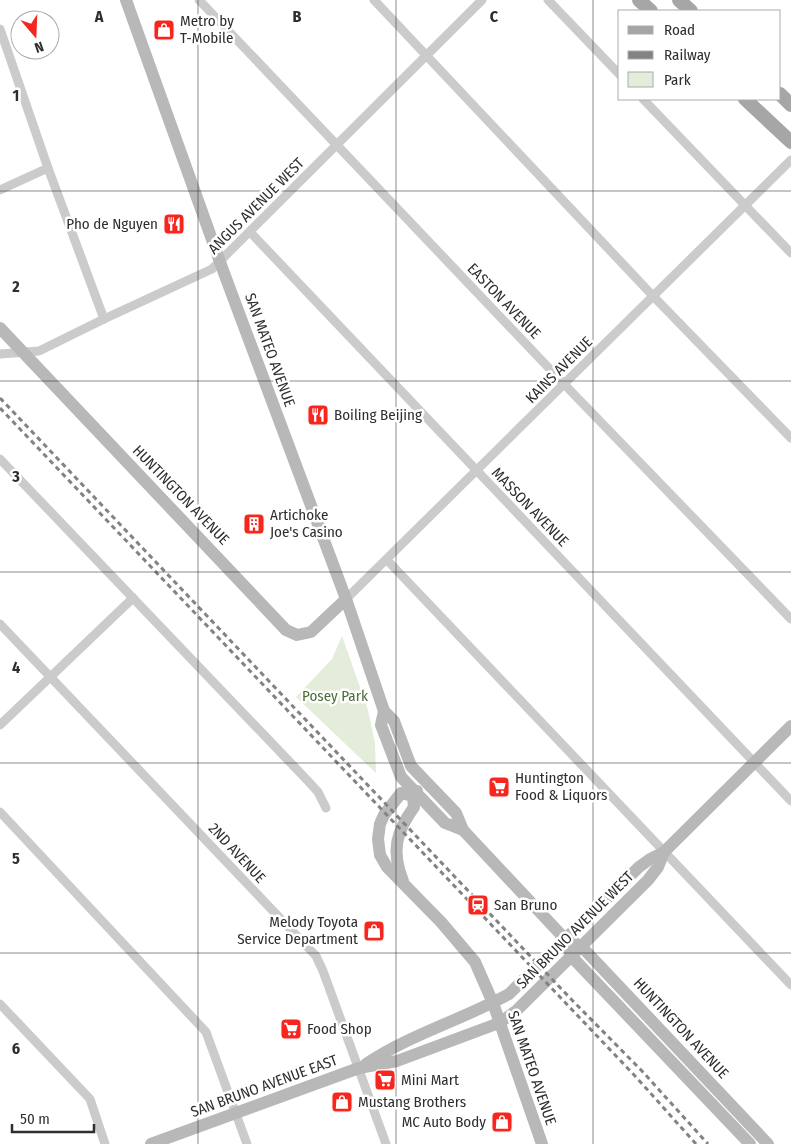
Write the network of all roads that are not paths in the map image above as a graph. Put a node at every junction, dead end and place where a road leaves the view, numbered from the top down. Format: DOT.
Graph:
graph roads {
  1 [pos="126,0"];
  2 [pos="199,0"];
  3 [pos="374,0"];
  4 [pos="482,0"];
  5 [pos="548,0"];
  6 [pos="639,0"];
  7 [pos="679,0"];
  8 [pos="650,10"];
  9 [pos="690,10"];
  10 [pos="0,29"];
  11 [pos="427,56"];
  12 [pos="618,73"];
  13 [pos="781,95"];
  14 [pos="644,100"];
  15 [pos="746,100"];
  16 [pos="791,105"];
  17 [pos="791,142"];
  18 [pos="336,146"];
  19 [pos="791,160"];
  20 [pos="48,168"];
  21 [pos="0,190"];
  22 [pos="746,205"];
  23 [pos="250,232"];
  24 [pos="791,253"];
  25 [pos="220,261"];
  26 [pos="653,296"];
  27 [pos="104,318"];
  28 [pos="0,328"];
  29 [pos="24,353"];
  30 [pos="0,354"];
  31 [pos="564,384"];
  32 [pos="791,438"];
  33 [pos="0,459"];
  34 [pos="477,471"];
  35 [pos="387,560"];
  36 [pos="133,598"];
  37 [pos="346,599"];
  38 [pos="791,619"];
  39 [pos="0,624"];
  40 [pos="51,676"];
  41 [pos="384,710"];
  42 [pos="0,725"];
  43 [pos="791,726"];
  44 [pos="754,762"];
  45 [pos="426,782"];
  46 [pos="412,791"];
  47 [pos="791,801"];
  48 [pos="326,808"];
  49 [pos="0,812"];
  50 [pos="463,830"];
  51 [pos="664,852"];
  52 [pos="404,883"];
  53 [pos="566,940"];
  54 [pos="582,946"];
  55 [pos="571,956"];
  56 [pos="791,985"];
  57 [pos="493,1003"];
  58 [pos="0,1004"];
  59 [pos="499,1023"];
  60 [pos="359,1068"];
  61 [pos="235,1113"];
  62 [pos="106,1144"];
  63 [pos="151,1144"];
  64 [pos="247,1144"];
  65 [pos="386,1144"];
  66 [pos="542,1144"];
  67 [pos="750,1144"];
  68 [pos="768,1144"];
  1 -- 25 [label="street, SAN MATEO AVENUE"];
  2 -- 18 [label="street, EASTON AVENUE"];
  3 -- 11 [label="street"];
  4 -- 11 [label="street, ANGUS AVENUE WEST"];
  5 -- 12 [label="street"];
  6 -- 8 [label="main road"];
  7 -- 9 [label="main road"];
  10 -- 20 [label="street"];
  11 -- 18 [label="street, ANGUS AVENUE WEST"];
  11 -- 26 [label="street"];
  13 -- 16 [label="main road"];
  14 -- 22 [label="street"];
  15 -- 17 [label="main road"];
  18 -- 23 [label="street, ANGUS AVENUE WEST"];
  18 -- 31 [label="street, EASTON AVENUE"];
  19 -- 22 [label="street, KAINS AVENUE"];
  20 -- 21 [label="street"];
  20 -- 27 [label="street"];
  22 -- 24 [label="street"];
  22 -- 26 [label="street, KAINS AVENUE"];
  23 -- 25 [label="street, ANGUS AVENUE WEST"];
  23 -- 34 [label="street, MASSON AVENUE"];
  25 -- 27 [label="street, ANGUS AVENUE WEST"];
  25 -- 37 [label="street, SAN MATEO AVENUE"];
  26 -- 31 [label="street, KAINS AVENUE"];
  26 -- 32 [label="street"];
  27 -- 29 [label="street, ANGUS AVENUE WEST"];
  28 -- 29 [label="street, HUNTINGTON AVENUE"];
  29 -- 30 [label="street, ANGUS AVENUE WEST"];
  29 -- 37 [label="street, HUNTINGTON AVENUE"];
  31 -- 34 [label="street, KAINS AVENUE"];
  31 -- 38 [label="street, EASTON AVENUE"];
  33 -- 36 [label="street"];
  34 -- 35 [label="street, KAINS AVENUE"];
  34 -- 44 [label="street, MASSON AVENUE"];
  35 -- 37 [label="street, KAINS AVENUE"];
  35 -- 51 [label="street"];
  36 -- 40 [label="street"];
  36 -- 48 [label="street"];
  37 -- 41 [label="street, SAN MATEO AVENUE"];
  39 -- 40 [label="street, 2ND AVENUE"];
  40 -- 42 [label="street"];
  40 -- 60 [label="street, 2ND AVENUE"];
  41 -- 45 [label="street, SAN MATEO AVENUE"];
  41 -- 46 [label="street, SAN MATEO AVENUE"];
  43 -- 44 [label="street, SAN BRUNO AVENUE WEST"];
  44 -- 47 [label="street, MASSON AVENUE"];
  44 -- 51 [label="street, SAN BRUNO AVENUE WEST"];
  45 -- 46 [label="street, SAN MATEO AVENUE"];
  45 -- 50 [label="street, HUNTINGTON AVENUE"];
  46 -- 50 [label="street, HUNTINGTON AVENUE"];
  46 -- 52 [label="street, SAN MATEO AVENUE"];
  46 -- 52 [label="street, SAN MATEO AVENUE"];
  49 -- 61 [label="street"];
  50 -- 53 [label="street, HUNTINGTON AVENUE"];
  51 -- 53 [label="street, SAN BRUNO AVENUE WEST"];
  51 -- 54 [label="street, SAN BRUNO AVENUE WEST"];
  51 -- 56 [label="street"];
  52 -- 57 [label="street, SAN MATEO AVENUE"];
  53 -- 54 [label="street, HUNTINGTON AVENUE"];
  53 -- 55 [label="street, HUNTINGTON AVENUE"];
  53 -- 57 [label="street, SAN BRUNO AVENUE WEST"];
  54 -- 55 [label="street, SAN BRUNO AVENUE WEST"];
  54 -- 68 [label="street, HUNTINGTON AVENUE"];
  55 -- 59 [label="street, SAN BRUNO AVENUE WEST"];
  55 -- 67 [label="street, HUNTINGTON AVENUE"];
  57 -- 59 [label="street, SAN MATEO AVENUE"];
  57 -- 60 [label="street, SAN BRUNO AVENUE EAST"];
  58 -- 62 [label="street"];
  59 -- 60 [label="street, SAN BRUNO AVENUE EAST"];
  59 -- 66 [label="street, SAN MATEO AVENUE"];
  60 -- 61 [label="street, SAN BRUNO AVENUE EAST"];
  60 -- 65 [label="street, 2ND AVENUE"];
  61 -- 63 [label="street, SAN BRUNO AVENUE EAST"];
  61 -- 64 [label="street"];
}
